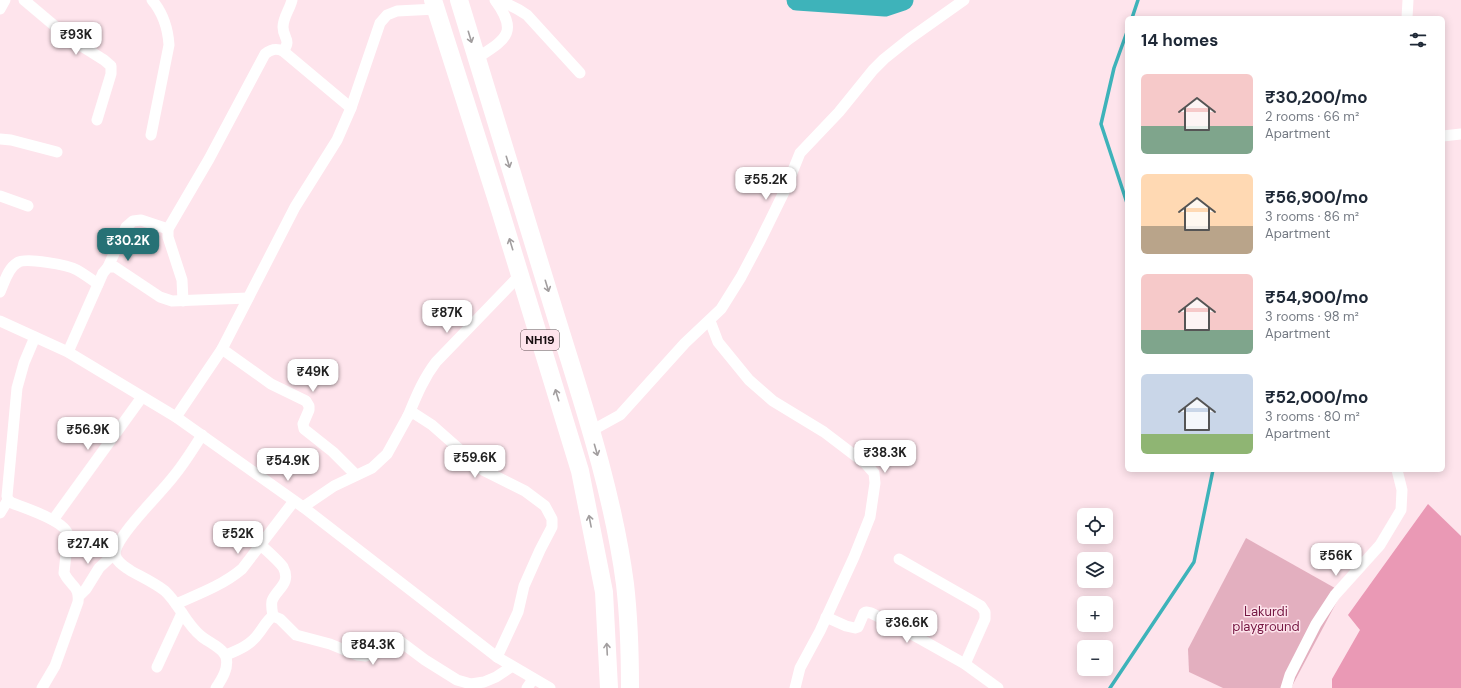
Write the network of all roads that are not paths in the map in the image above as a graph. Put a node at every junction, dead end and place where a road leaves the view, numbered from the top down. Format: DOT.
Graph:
graph roads {
  1 [pos="5,0"];
  2 [pos="24,0"];
  3 [pos="292,0"];
  4 [pos="459,0"];
  5 [pos="496,0"];
  6 [pos="964,0"];
  7 [pos="1408,0"];
  8 [pos="156,2"];
  9 [pos="434,5"];
  10 [pos="0,9"];
  11 [pos="1407,16"];
  12 [pos="284,51"];
  13 [pos="477,58"];
  14 [pos="580,73"];
  15 [pos="351,108"];
  16 [pos="97,120"];
  17 [pos="151,135"];
  18 [pos="0,139"];
  19 [pos="57,152"];
  20 [pos="0,196"];
  21 [pos="28,206"];
  22 [pos="168,229"];
  23 [pos="108,267"];
  24 [pos="520,275"];
  25 [pos="98,284"];
  26 [pos="0,292"];
  27 [pos="248,298"];
  28 [pos="183,301"];
  29 [pos="0,321"];
  30 [pos="710,321"];
  31 [pos="35,337"];
  32 [pos="222,349"];
  33 [pos="68,352"];
  34 [pos="142,397"];
  35 [pos="408,416"];
  36 [pos="176,417"];
  37 [pos="591,432"];
  38 [pos="202,435"];
  39 [pos="1398,472"];
  40 [pos="356,475"];
  41 [pos="5,496"];
  42 [pos="294,500"];
  43 [pos="303,507"];
  44 [pos="0,513"];
  45 [pos="53,520"];
  46 [pos="261,545"];
  47 [pos="115,553"];
  48 [pos="899,560"];
  49 [pos="79,596"];
  50 [pos="179,608"];
  51 [pos="273,616"];
  52 [pos="826,617"];
  53 [pos="226,655"];
  54 [pos="496,657"];
  55 [pos="965,664"];
  56 [pos="157,667"];
  57 [pos="511,667"];
  58 [pos="530,683"];
  59 [pos="42,688"];
  60 [pos="216,688"];
  61 [pos="550,688"];
  62 [pos="609,688"];
  63 [pos="630,688"];
  64 [pos="795,688"];
  65 [pos="998,688"];
  66 [pos="1286,688"];
  1 -- 10 [label="street"];
  2 -- 16 [label="street"];
  3 -- 12 [label="street"];
  4 -- 13 [label="highway, NH19, one-way"];
  5 -- 13 [label="street"];
  5 -- 14 [label="street"];
  6 -- 30 [label="street"];
  7 -- 11 [label="street"];
  8 -- 17 [label="street"];
  9 -- 15 [label="street"];
  24 -- 9 [label="highway, NH19, one-way"];
  12 -- 15 [label="street"];
  12 -- 22 [label="street"];
  13 -- 37 [label="highway, NH19, one-way"];
  15 -- 27 [label="street"];
  18 -- 19 [label="street"];
  20 -- 21 [label="street"];
  22 -- 23 [label="street"];
  22 -- 28 [label="street"];
  23 -- 25 [label="street"];
  23 -- 28 [label="street"];
  24 -- 35 [label="street"];
  62 -- 24 [label="highway, NH19, one-way"];
  25 -- 26 [label="street"];
  25 -- 33 [label="street"];
  27 -- 28 [label="street"];
  27 -- 32 [label="street"];
  29 -- 31 [label="street"];
  30 -- 37 [label="street"];
  30 -- 52 [label="street"];
  31 -- 33 [label="street"];
  31 -- 41 [label="street"];
  32 -- 36 [label="street"];
  32 -- 40 [label="street"];
  33 -- 34 [label="street"];
  34 -- 36 [label="street"];
  34 -- 45 [label="street"];
  35 -- 40 [label="street"];
  35 -- 54 [label="street"];
  36 -- 38 [label="street"];
  37 -- 63 [label="highway, NH19, one-way"];
  38 -- 42 [label="street"];
  38 -- 47 [label="street"];
  39 -- 66 [label="street"];
  40 -- 43 [label="street"];
  41 -- 44 [label="street"];
  41 -- 45 [label="street"];
  42 -- 43 [label="street"];
  42 -- 46 [label="street"];
  43 -- 54 [label="street"];
  45 -- 49 [label="street"];
  46 -- 50 [label="street"];
  46 -- 51 [label="street"];
  47 -- 49 [label="street"];
  47 -- 50 [label="street"];
  48 -- 55 [label="street"];
  49 -- 59 [label="street"];
  50 -- 53 [label="street"];
  50 -- 56 [label="street"];
  51 -- 53 [label="street"];
  51 -- 57 [label="street"];
  52 -- 55 [label="street"];
  52 -- 64 [label="street"];
  53 -- 60 [label="street"];
  54 -- 57 [label="street"];
  55 -- 65 [label="street"];
  57 -- 58 [label="street"];
  58 -- 61 [label="street"];
}
